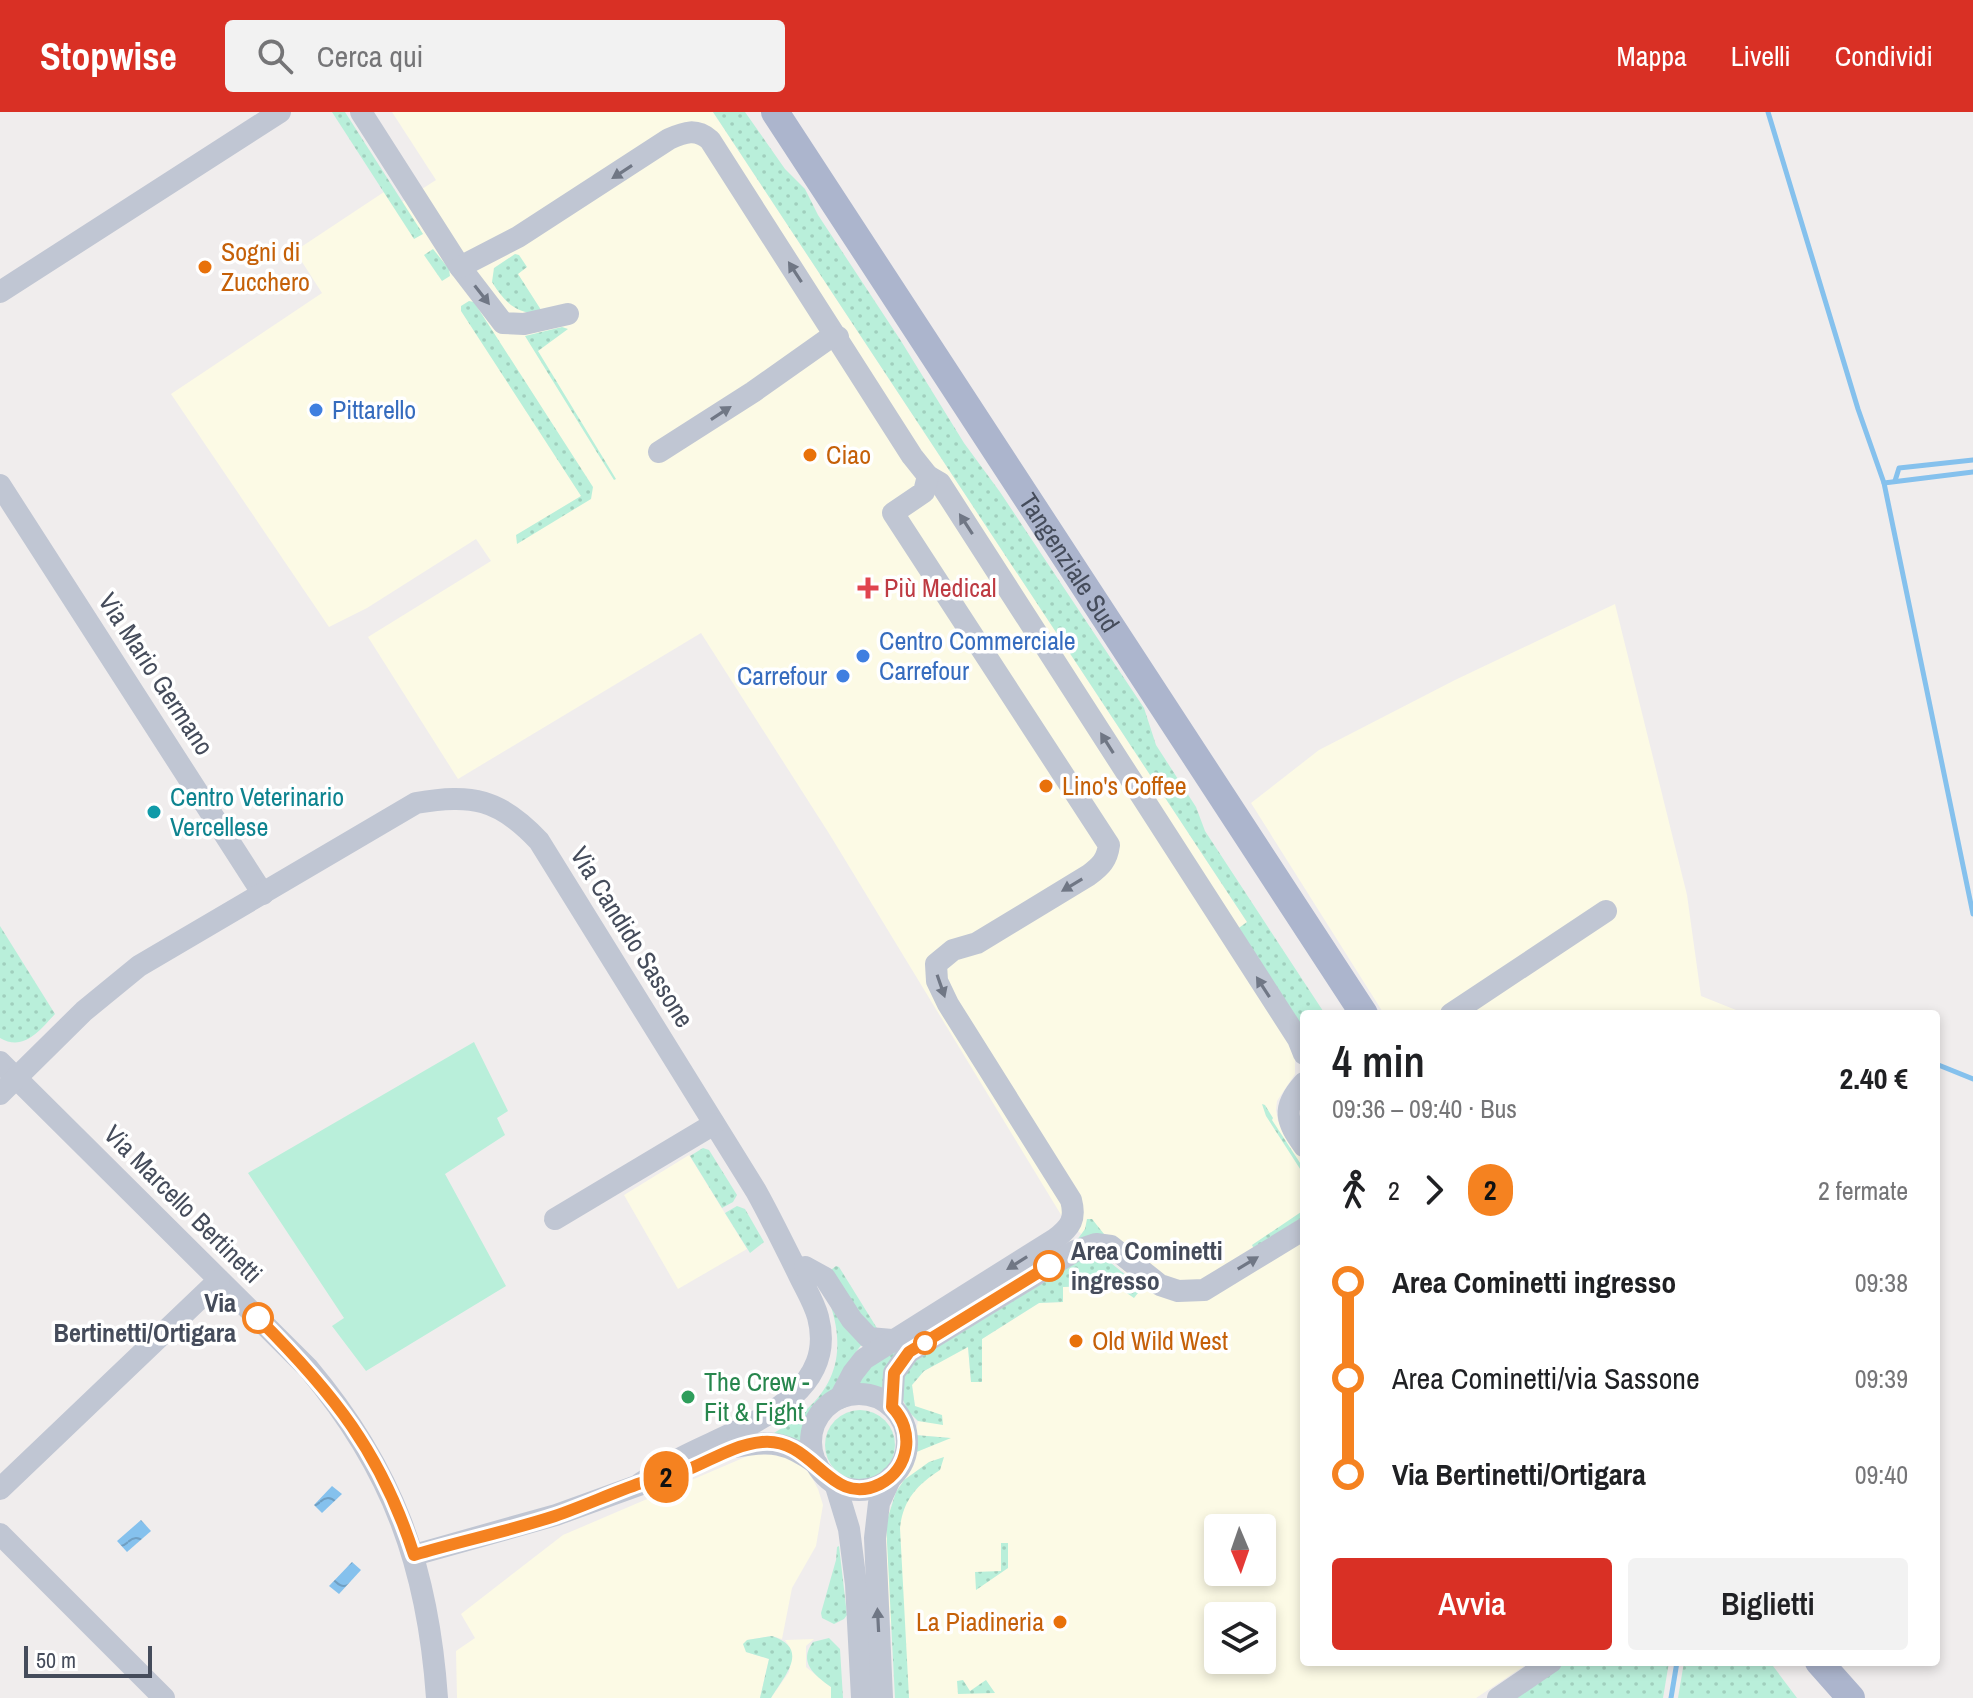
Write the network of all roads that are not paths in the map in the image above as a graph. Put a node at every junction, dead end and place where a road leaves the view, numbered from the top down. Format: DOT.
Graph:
graph roads {
  1 [pos="280,112"];
  2 [pos="361,112"];
  3 [pos="775,112"];
  4 [pos="460,267"];
  5 [pos="0,292"];
  6 [pos="568,314"];
  7 [pos="838,337"];
  8 [pos="659,452"];
  9 [pos="928,476"];
  10 [pos="0,485"];
  11 [pos="263,894"];
  12 [pos="1606,911"];
  13 [pos="1361,1010"];
  14 [pos="1457,1010"];
  15 [pos="1300,1044"];
  16 [pos="0,1062"];
  17 [pos="8,1086"];
  18 [pos="1300,1087"];
  19 [pos="714,1124"];
  20 [pos="1300,1140"];
  21 [pos="555,1219"];
  22 [pos="1300,1231"];
  23 [pos="787,1248"];
  24 [pos="805,1267"];
  25 [pos="219,1280"];
  26 [pos="823,1315"];
  27 [pos="892,1340"];
  28 [pos="840,1398"];
  29 [pos="892,1407"];
  30 [pos="735,1447"];
  31 [pos="817,1464"];
  32 [pos="891,1477"];
  33 [pos="641,1483"];
  34 [pos="835,1483"];
  35 [pos="0,1489"];
  36 [pos="0,1534"];
  37 [pos="414,1555"];
  38 [pos="1545,1666"];
  39 [pos="1823,1666"];
  40 [pos="164,1698"];
  41 [pos="437,1698"];
  42 [pos="862,1698"];
  43 [pos="882,1698"];
  44 [pos="1498,1698"];
  45 [pos="1851,1698"];
  1 -- 5 [label="street"];
  2 -- 4 [label="street"];
  3 -- 13 [label="main road, Tangenziale Sud"];
  4 -- 6 [label="street, one-way"];
  7 -- 4 [label="street, one-way"];
  8 -- 7 [label="street, one-way"];
  7 -- 9 [label="street"];
  15 -- 9 [label="street, one-way"];
  9 -- 27 [label="street, one-way"];
  10 -- 11 [label="street, Via Mario Germano"];
  11 -- 17 [label="street"];
  11 -- 19 [label="street, Via Candido Sassone"];
  12 -- 14 [label="street"];
  16 -- 17 [label="street, Via Marcello Bertinetti"];
  17 -- 25 [label="street, Via Marcello Bertinetti"];
  18 -- 20 [label="street"];
  19 -- 21 [label="street"];
  19 -- 23 [label="street, Via Candido Sassone"];
  29 -- 22 [label="street, one-way"];
  23 -- 24 [label="street, Via Candido Sassone"];
  23 -- 26 [label="street, Via Candido Sassone"];
  24 -- 26 [label="street, Via Candido Sassone"];
  24 -- 27 [label="street"];
  25 -- 35 [label="street"];
  25 -- 37 [label="street, Via Marcello Bertinetti"];
  26 -- 30 [label="street"];
  26 -- 33 [label="street"];
  27 -- 28 [label="street"];
  28 -- 29 [label="street"];
  28 -- 31 [label="street"];
  29 -- 32 [label="street"];
  30 -- 31 [label="street"];
  30 -- 33 [label="street"];
  31 -- 34 [label="street"];
  32 -- 34 [label="street"];
  43 -- 32 [label="street, one-way"];
  33 -- 37 [label="street"];
  34 -- 42 [label="street"];
  36 -- 40 [label="street"];
  37 -- 41 [label="street, Via Marcello Bertinetti"];
  38 -- 44 [label="street"];
  39 -- 45 [label="main road"];
}
